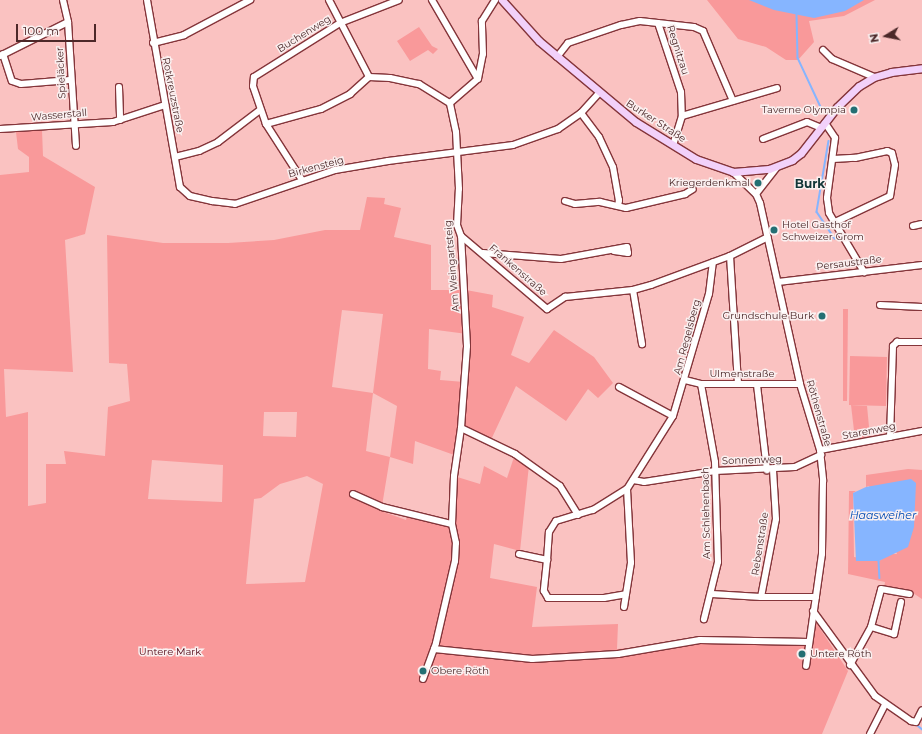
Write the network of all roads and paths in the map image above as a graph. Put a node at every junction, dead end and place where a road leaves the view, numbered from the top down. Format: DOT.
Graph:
graph roads {
  1 [pos="63,0"];
  2 [pos="147,0"];
  3 [pos="250,0"];
  4 [pos="330,0"];
  5 [pos="399,0"];
  6 [pos="432,0"];
  7 [pos="495,0"];
  8 [pos="502,0"];
  9 [pos="68,22"];
  10 [pos="658,22"];
  11 [pos="340,23"];
  12 [pos="153,43"];
  13 [pos="823,50"];
  14 [pos="2,55"];
  15 [pos="557,57"];
  16 [pos="922,68"];
  17 [pos="874,77"];
  18 [pos="369,78"];
  19 [pos="478,79"];
  20 [pos="70,80"];
  21 [pos="119,87"];
  22 [pos="777,88"];
  23 [pos="598,93"];
  24 [pos="733,101"];
  25 [pos="450,103"];
  26 [pos="165,105"];
  27 [pos="260,110"];
  28 [pos="581,113"];
  29 [pos="682,116"];
  30 [pos="120,120"];
  31 [pos="75,123"];
  32 [pos="266,124"];
  33 [pos="823,126"];
  34 [pos="0,129"];
  35 [pos="763,139"];
  36 [pos="673,145"];
  37 [pos="76,146"];
  38 [pos="457,152"];
  39 [pos="175,157"];
  40 [pos="833,159"];
  41 [pos="777,167"];
  42 [pos="733,172"];
  43 [pos="302,180"];
  44 [pos="693,189"];
  45 [pos="184,193"];
  46 [pos="756,194"];
  47 [pos="565,201"];
  48 [pos="618,206"];
  49 [pos="833,223"];
  50 [pos="922,224"];
  51 [pos="913,226"];
  52 [pos="462,236"];
  53 [pos="768,237"];
  54 [pos="614,251"];
  55 [pos="483,253"];
  56 [pos="730,256"];
  57 [pos="713,262"];
  58 [pos="922,264"];
  59 [pos="864,272"];
  60 [pos="778,282"];
  61 [pos="633,290"];
  62 [pos="880,305"];
  63 [pos="922,308"];
  64 [pos="922,342"];
  65 [pos="642,344"];
  66 [pos="686,380"];
  67 [pos="700,384"];
  68 [pos="738,384"];
  69 [pos="800,384"];
  70 [pos="757,385"];
  71 [pos="619,387"];
  72 [pos="673,416"];
  73 [pos="461,428"];
  74 [pos="922,431"];
  75 [pos="890,437"];
  76 [pos="820,453"];
  77 [pos="770,470"];
  78 [pos="715,471"];
  79 [pos="633,480"];
  80 [pos="627,489"];
  81 [pos="353,494"];
  82 [pos="578,515"];
  83 [pos="452,524"];
  84 [pos="519,554"];
  85 [pos="547,560"];
  86 [pos="626,594"];
  87 [pos="712,594"];
  88 [pos="910,594"];
  89 [pos="816,596"];
  90 [pos="761,598"];
  91 [pos="901,602"];
  92 [pos="624,607"];
  93 [pos="813,611"];
  94 [pos="704,619"];
  95 [pos="871,627"];
  96 [pos="810,642"];
  97 [pos="434,649"];
  98 [pos="806,666"];
  99 [pos="850,666"];
  100 [pos="423,679"];
  101 [pos="885,705"];
  102 [pos="922,710"];
  103 [pos="870,734"];
  1 -- 9 [label="street, Spieläcker"];
  2 -- 12 [label="street, Rotkreuzstraße"];
  3 -- 12 [label="street"];
  4 -- 11 [label="street"];
  5 -- 11 [label="street, Buchenweg"];
  6 -- 19 [label="street"];
  7 -- 19 [label="street"];
  8 -- 15 [label="main road, Burker Straße"];
  9 -- 14 [label="street"];
  9 -- 20 [label="street, Spieläcker"];
  10 -- 15 [label="street, Regnitzau"];
  10 -- 24 [label="street"];
  10 -- 29 [label="street, Regnitzau"];
  11 -- 18 [label="street"];
  11 -- 27 [label="street, Buchenweg"];
  12 -- 26 [label="street, Rotkreuzstraße"];
  13 -- 17 [label="street"];
  14 -- 20 [label="street"];
  15 -- 23 [label="main road, Burker Straße"];
  16 -- 17 [label="main road, Burker Straße"];
  17 -- 33 [label="main road, Burker Straße"];
  18 -- 25 [label="street"];
  18 -- 32 [label="street"];
  19 -- 25 [label="street"];
  20 -- 31 [label="street, Spieläcker"];
  21 -- 30 [label="street"];
  22 -- 24 [label="street"];
  23 -- 28 [label="street, Birkensteig"];
  23 -- 36 [label="main road, Burker Straße"];
  24 -- 29 [label="street"];
  25 -- 38 [label="street, Am Weingartsteig"];
  26 -- 30 [label="street, Wasserstall"];
  26 -- 39 [label="street, Rotkreuzstraße"];
  27 -- 32 [label="street, Buchenweg"];
  27 -- 39 [label="street"];
  28 -- 38 [label="street, Birkensteig"];
  28 -- 48 [label="street"];
  29 -- 36 [label="street, Regnitzau"];
  30 -- 31 [label="street, Wasserstall"];
  31 -- 34 [label="street, Wasserstall"];
  31 -- 37 [label="street, Spieläcker"];
  32 -- 43 [label="street, Buchenweg"];
  33 -- 35 [label="street"];
  33 -- 40 [label="street"];
  33 -- 41 [label="main road, Burker Straße"];
  36 -- 42 [label="main road, Burker Straße"];
  38 -- 43 [label="street, Birkensteig"];
  38 -- 52 [label="street, Am Weingartsteig"];
  39 -- 45 [label="street, Rotkreuzstraße"];
  40 -- 49 [label="street"];
  40 -- 49 [label="street"];
  41 -- 42 [label="main road, Burker Straße"];
  41 -- 46 [label="street"];
  42 -- 46 [label="street"];
  43 -- 45 [label="street, Birkensteig"];
  44 -- 48 [label="street"];
  46 -- 53 [label="street, Röthenstraße"];
  47 -- 48 [label="street"];
  49 -- 59 [label="street"];
  50 -- 51 [label="street"];
  52 -- 55 [label="street, Frankenstraße"];
  52 -- 73 [label="street, Am Weingartsteig"];
  53 -- 56 [label="street, Frankenstraße"];
  53 -- 60 [label="street, Röthenstraße"];
  54 -- 55 [label="street"];
  55 -- 61 [label="street, Frankenstraße"];
  56 -- 57 [label="street, Frankenstraße"];
  56 -- 68 [label="street"];
  57 -- 61 [label="street, Frankenstraße"];
  57 -- 66 [label="street, Am Regelsberg"];
  58 -- 59 [label="street, Persaustraße"];
  59 -- 60 [label="street, Persaustraße"];
  60 -- 69 [label="street, Röthenstraße"];
  61 -- 65 [label="street"];
  62 -- 63 [label="street"];
  64 -- 75 [label="street"];
  66 -- 67 [label="street, Ulmenstraße"];
  66 -- 72 [label="street, Am Regelsberg"];
  67 -- 68 [label="street, Ulmenstraße"];
  67 -- 78 [label="street, Am Schlehenbach"];
  68 -- 70 [label="street, Ulmenstraße"];
  69 -- 70 [label="street, Ulmenstraße"];
  69 -- 76 [label="street, Röthenstraße"];
  70 -- 77 [label="street, Rebenstraße"];
  71 -- 72 [label="street"];
  72 -- 79 [label="street, Am Regelsberg"];
  73 -- 82 [label="street"];
  73 -- 83 [label="street, Am Weingartsteig"];
  74 -- 75 [label="street, Starenweg"];
  75 -- 76 [label="street, Starenweg"];
  76 -- 77 [label="street, Sonnenweg"];
  76 -- 89 [label="street, Röthenstraße"];
  77 -- 78 [label="street, Sonnenweg"];
  77 -- 90 [label="street, Rebenstraße"];
  78 -- 79 [label="street, Sonnenweg"];
  78 -- 87 [label="street, Am Schlehenbach"];
  79 -- 80 [label="street, Am Regelsberg"];
  80 -- 82 [label="street, Am Regelsberg"];
  80 -- 86 [label="street"];
  81 -- 83 [label="street"];
  82 -- 85 [label="street, Am Regelsberg"];
  83 -- 97 [label="street, Am Weingartsteig"];
  84 -- 85 [label="street"];
  85 -- 86 [label="street, Am Regelsberg"];
  86 -- 92 [label="street"];
  87 -- 90 [label="street"];
  87 -- 94 [label="street, Am Schlehenbach"];
  88 -- 95 [label="street"];
  89 -- 90 [label="street"];
  89 -- 93 [label="street, Röthenstraße"];
  91 -- 95 [label="street"];
  93 -- 96 [label="street, Röthenstraße"];
  93 -- 99 [label="street"];
  95 -- 99 [label="street"];
  96 -- 97 [label="street"];
  96 -- 98 [label="street, Röthenstraße"];
  97 -- 100 [label="street, Am Weingartsteig"];
  99 -- 101 [label="street"];
  101 -- 102 [label="street"];
  101 -- 103 [label="street"];
}
